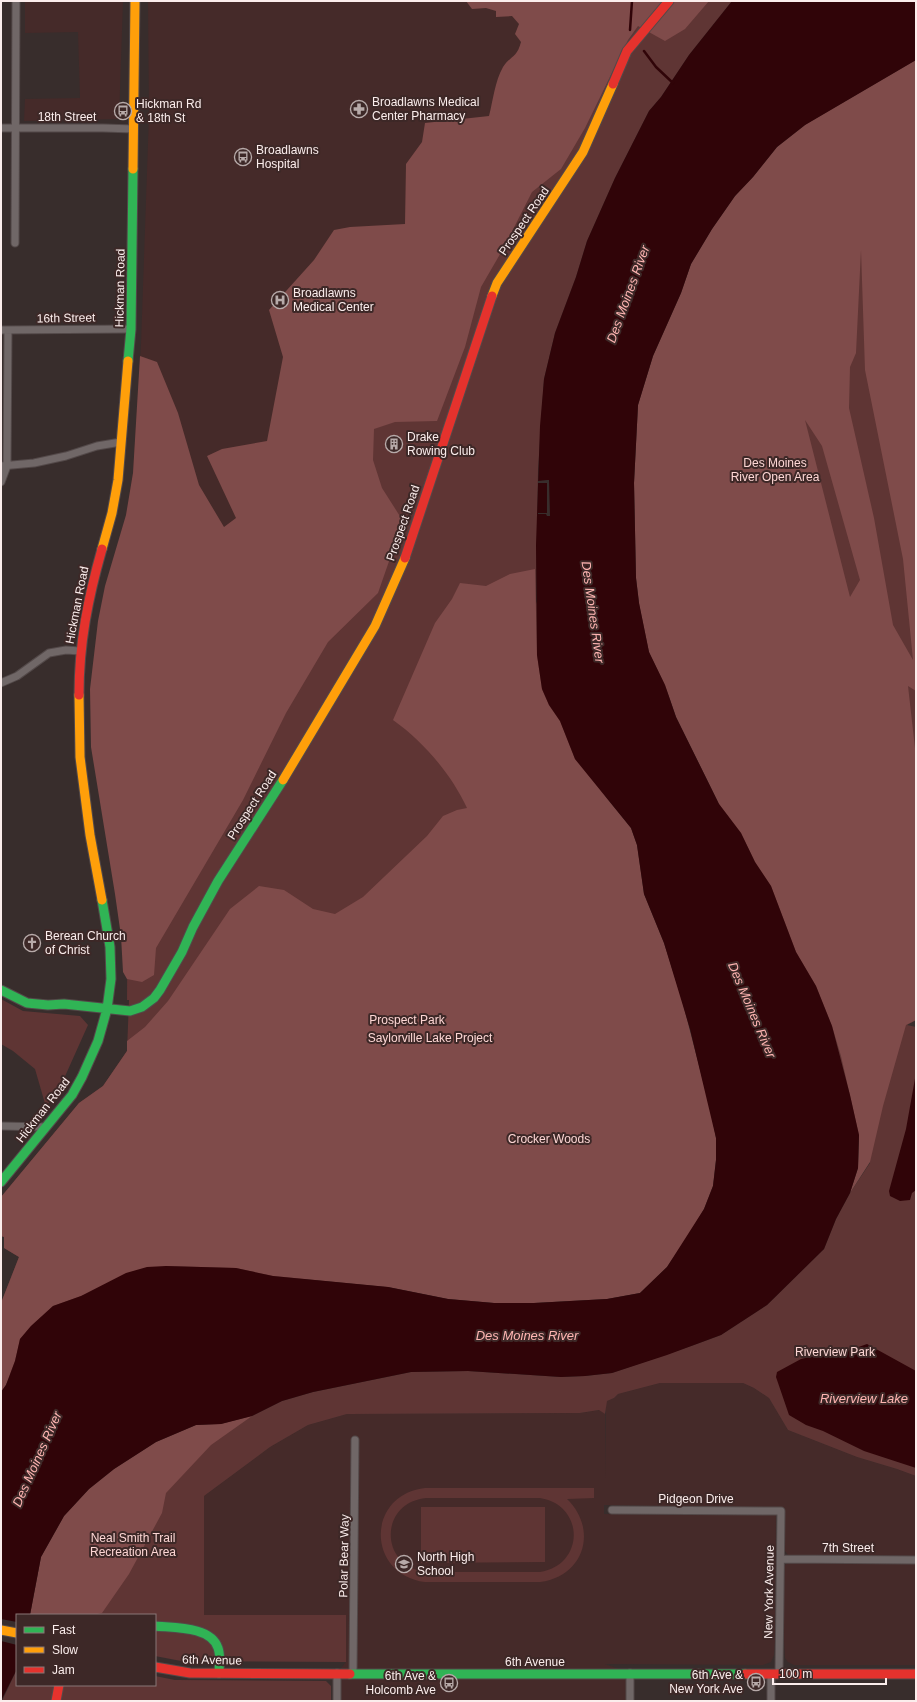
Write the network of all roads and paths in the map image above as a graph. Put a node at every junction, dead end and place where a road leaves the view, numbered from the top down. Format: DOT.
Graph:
graph roads {
  1 [pos="16,1"];
  2 [pos="135,1"];
  3 [pos="669,1"];
  4 [pos="1,128"];
  5 [pos="15,128"];
  6 [pos="134,129"];
  7 [pos="15,242"];
  8 [pos="131,329"];
  9 [pos="4,330"];
  10 [pos="121,442"];
  11 [pos="4,466"];
  12 [pos="1,482"];
  13 [pos="80,651"];
  14 [pos="1,683"];
  15 [pos="1,990"];
  16 [pos="107,1009"];
  17 [pos="1,1126"];
  18 [pos="46,1127"];
  19 [pos="1,1182"];
  20 [pos="355,1440"];
  21 [pos="612,1510"];
  22 [pos="780,1511"];
  23 [pos="780,1559"];
  24 [pos="916,1560"];
  25 [pos="156,1626"];
  26 [pos="1,1630"];
  27 [pos="16,1633"];
  28 [pos="156,1667"];
  29 [pos="219,1673"];
  30 [pos="337,1673"];
  31 [pos="353,1673"];
  32 [pos="630,1673"];
  33 [pos="775,1674"];
  34 [pos="916,1674"];
  35 [pos="59,1686"];
  36 [pos="56,1701"];
  37 [pos="337,1701"];
  38 [pos="630,1701"];
  39 [pos="771,1701"];
  1 -- 5 [label="street"];
  2 -- 6 [label="main road, Hickman Road"];
  3 -- 16 [label="main road, Prospect Road"];
  4 -- 5 [label="street, 18th Street"];
  5 -- 6 [label="street, 18th Street"];
  5 -- 7 [label="street"];
  6 -- 8 [label="main road, Hickman Road"];
  8 -- 9 [label="street, 16th Street"];
  8 -- 10 [label="main road, Hickman Road"];
  9 -- 11 [label="street"];
  10 -- 11 [label="street"];
  10 -- 13 [label="main road, Hickman Road"];
  11 -- 12 [label="street"];
  13 -- 14 [label="street"];
  13 -- 16 [label="main road, Hickman Road"];
  15 -- 16 [label="main road, Prospect Road"];
  16 -- 18 [label="main road, Hickman Road"];
  17 -- 18 [label="street"];
  18 -- 19 [label="main road, Hickman Road"];
  20 -- 31 [label="street, Polar Bear Way"];
  21 -- 22 [label="street, Pidgeon Drive"];
  22 -- 23 [label="street, New York Avenue"];
  23 -- 24 [label="street, 7th Street"];
  23 -- 33 [label="street, New York Avenue"];
  25 -- 29 [label="main road"];
  26 -- 27 [label="main road"];
  28 -- 29 [label="main road, 6th Avenue"];
  29 -- 30 [label="main road, 6th Avenue"];
  30 -- 31 [label="main road, 6th Avenue"];
  30 -- 37 [label="street"];
  31 -- 32 [label="main road, 6th Avenue"];
  32 -- 33 [label="main road, 6th Avenue"];
  32 -- 38 [label="street"];
  33 -- 34 [label="main road, 6th Avenue"];
  33 -- 39 [label="street, New York Avenue"];
  35 -- 36 [label="main road"];
}
